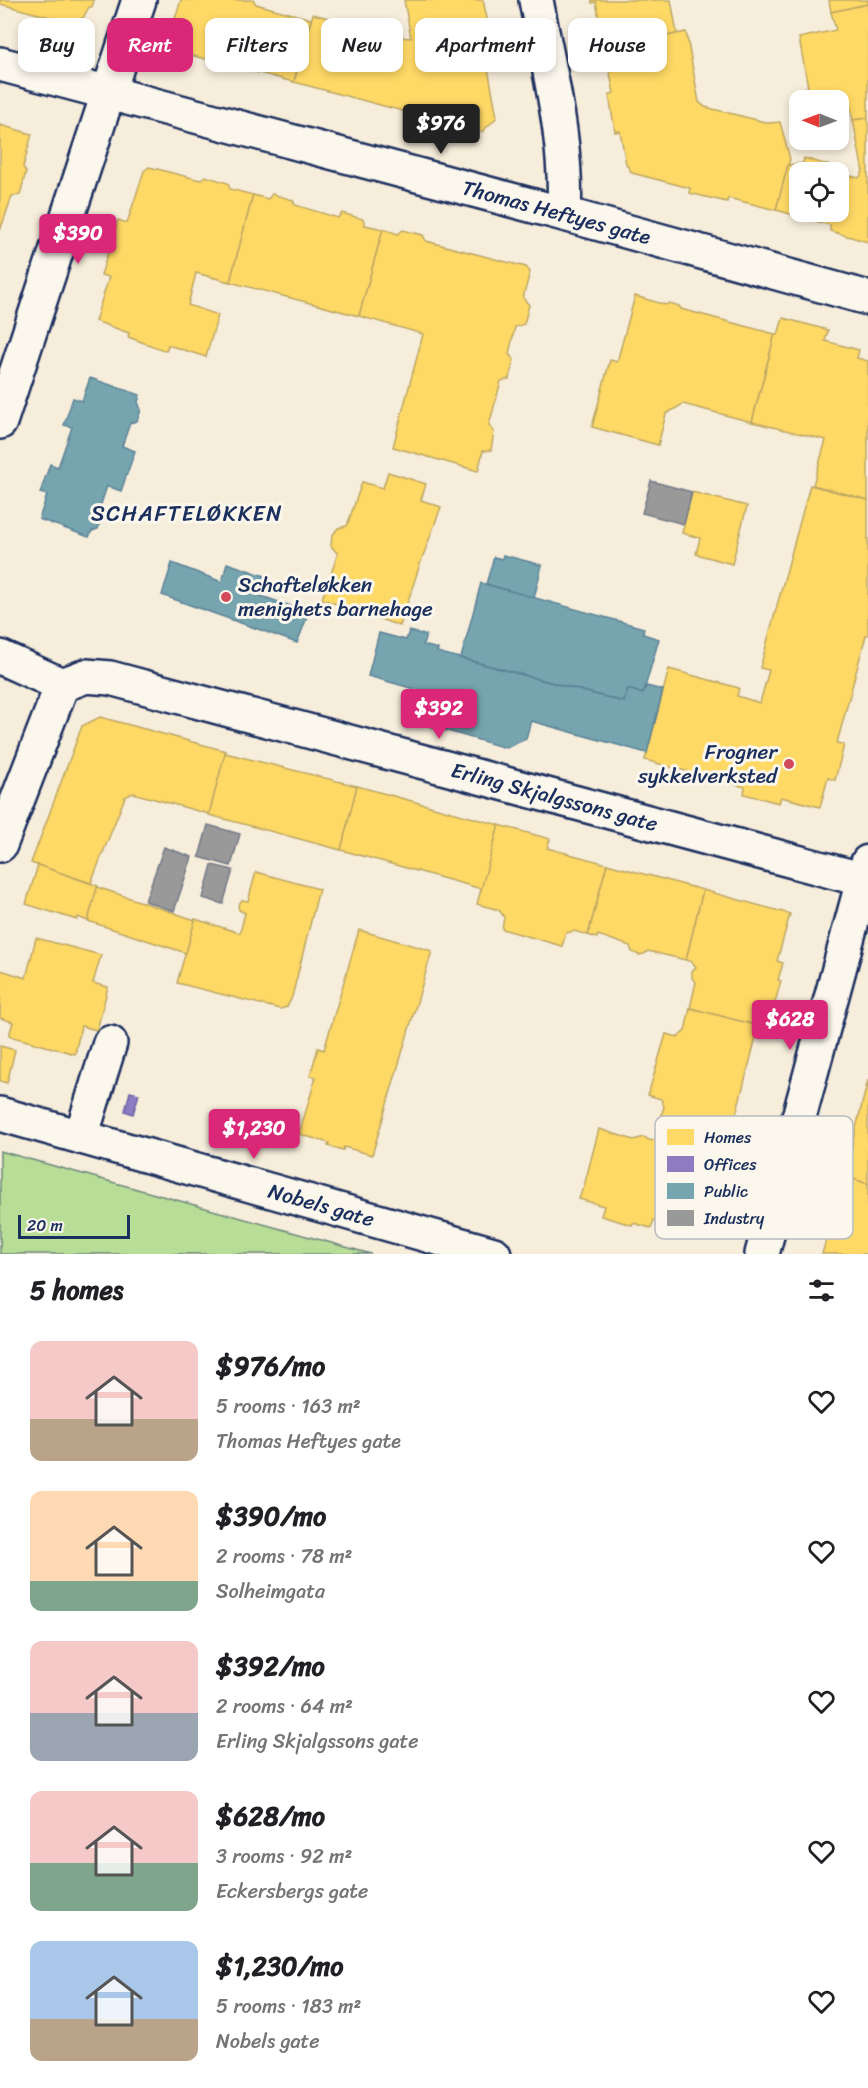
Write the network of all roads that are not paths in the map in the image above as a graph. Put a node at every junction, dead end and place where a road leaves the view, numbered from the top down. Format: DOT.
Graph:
graph roads {
  1 [pos="139,0"];
  2 [pos="536,0"];
  3 [pos="0,64"];
  4 [pos="108,92"];
  5 [pos="564,214"];
  6 [pos="868,298"];
  7 [pos="0,422"];
  8 [pos="0,657"];
  9 [pos="62,685"];
  10 [pos="0,845"];
  11 [pos="866,874"];
  12 [pos="110,1044"];
  13 [pos="0,1114"];
  14 [pos="800,1116"];
  15 [pos="81,1137"];
  16 [pos="766,1239"];
  17 [pos="494,1254"];
  18 [pos="762,1254"];
  1 -- 4 [label="street"];
  2 -- 5 [label="street"];
  3 -- 4 [label="street, Thomas Heftyes gate"];
  4 -- 5 [label="street, Thomas Heftyes gate"];
  4 -- 7 [label="street"];
  5 -- 6 [label="street, Thomas Heftyes gate"];
  8 -- 9 [label="street"];
  9 -- 10 [label="street"];
  9 -- 11 [label="street, Erling Skjalgssons gate"];
  11 -- 14 [label="street"];
  12 -- 15 [label="street"];
  13 -- 15 [label="street, Nobels gate"];
  15 -- 17 [label="street, Nobels gate"];
  16 -- 18 [label="street"];
}
